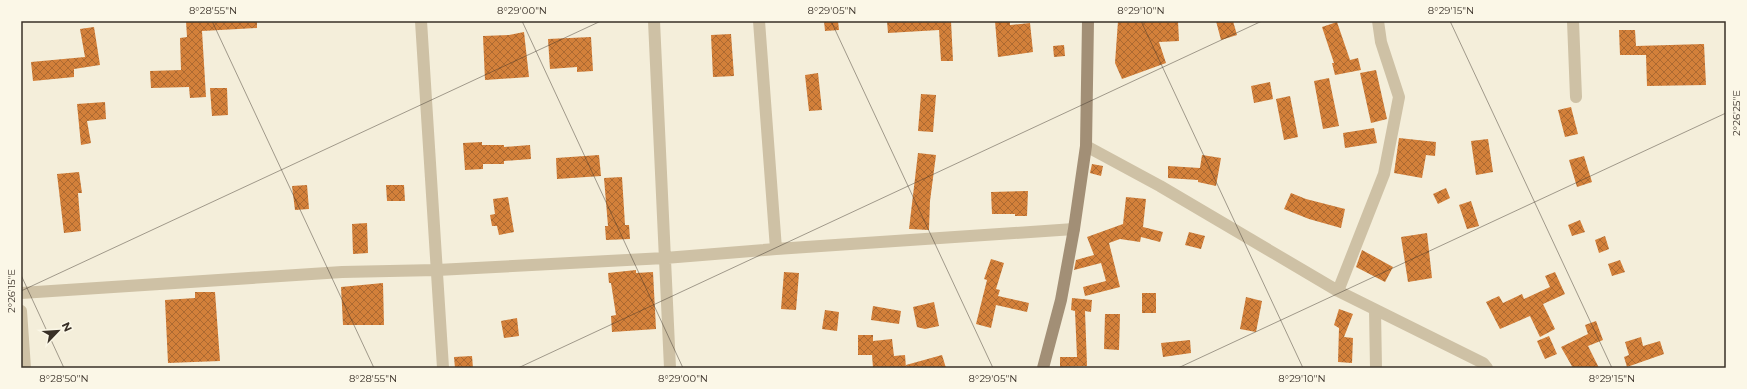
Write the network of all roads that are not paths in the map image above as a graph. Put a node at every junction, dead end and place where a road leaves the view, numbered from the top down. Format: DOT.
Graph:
graph roads {
  1 [pos="420,21"];
  2 [pos="654,21"];
  3 [pos="759,21"];
  4 [pos="1088,21"];
  5 [pos="1378,21"];
  6 [pos="1573,21"];
  7 [pos="1576,97"];
  8 [pos="1086,146"];
  9 [pos="1074,229"];
  10 [pos="776,249"];
  11 [pos="664,258"];
  12 [pos="437,270"];
  13 [pos="1338,291"];
  14 [pos="21,293"];
  15 [pos="1375,310"];
  16 [pos="21,311"];
  17 [pos="26,368"];
  18 [pos="443,368"];
  19 [pos="670,368"];
  20 [pos="1043,368"];
  21 [pos="1376,368"];
  22 [pos="1487,368"];
  1 -- 12 [label="street"];
  2 -- 11 [label="street"];
  3 -- 10 [label="street"];
  4 -- 8 [label="main road"];
  5 -- 13 [label="street"];
  6 -- 7 [label="street"];
  8 -- 9 [label="main road"];
  8 -- 13 [label="street"];
  9 -- 10 [label="street"];
  9 -- 20 [label="main road"];
  10 -- 11 [label="street"];
  11 -- 12 [label="street"];
  11 -- 19 [label="street"];
  12 -- 14 [label="street"];
  12 -- 18 [label="street"];
  13 -- 15 [label="street"];
  15 -- 21 [label="street"];
  15 -- 22 [label="street"];
  16 -- 17 [label="street"];
}
